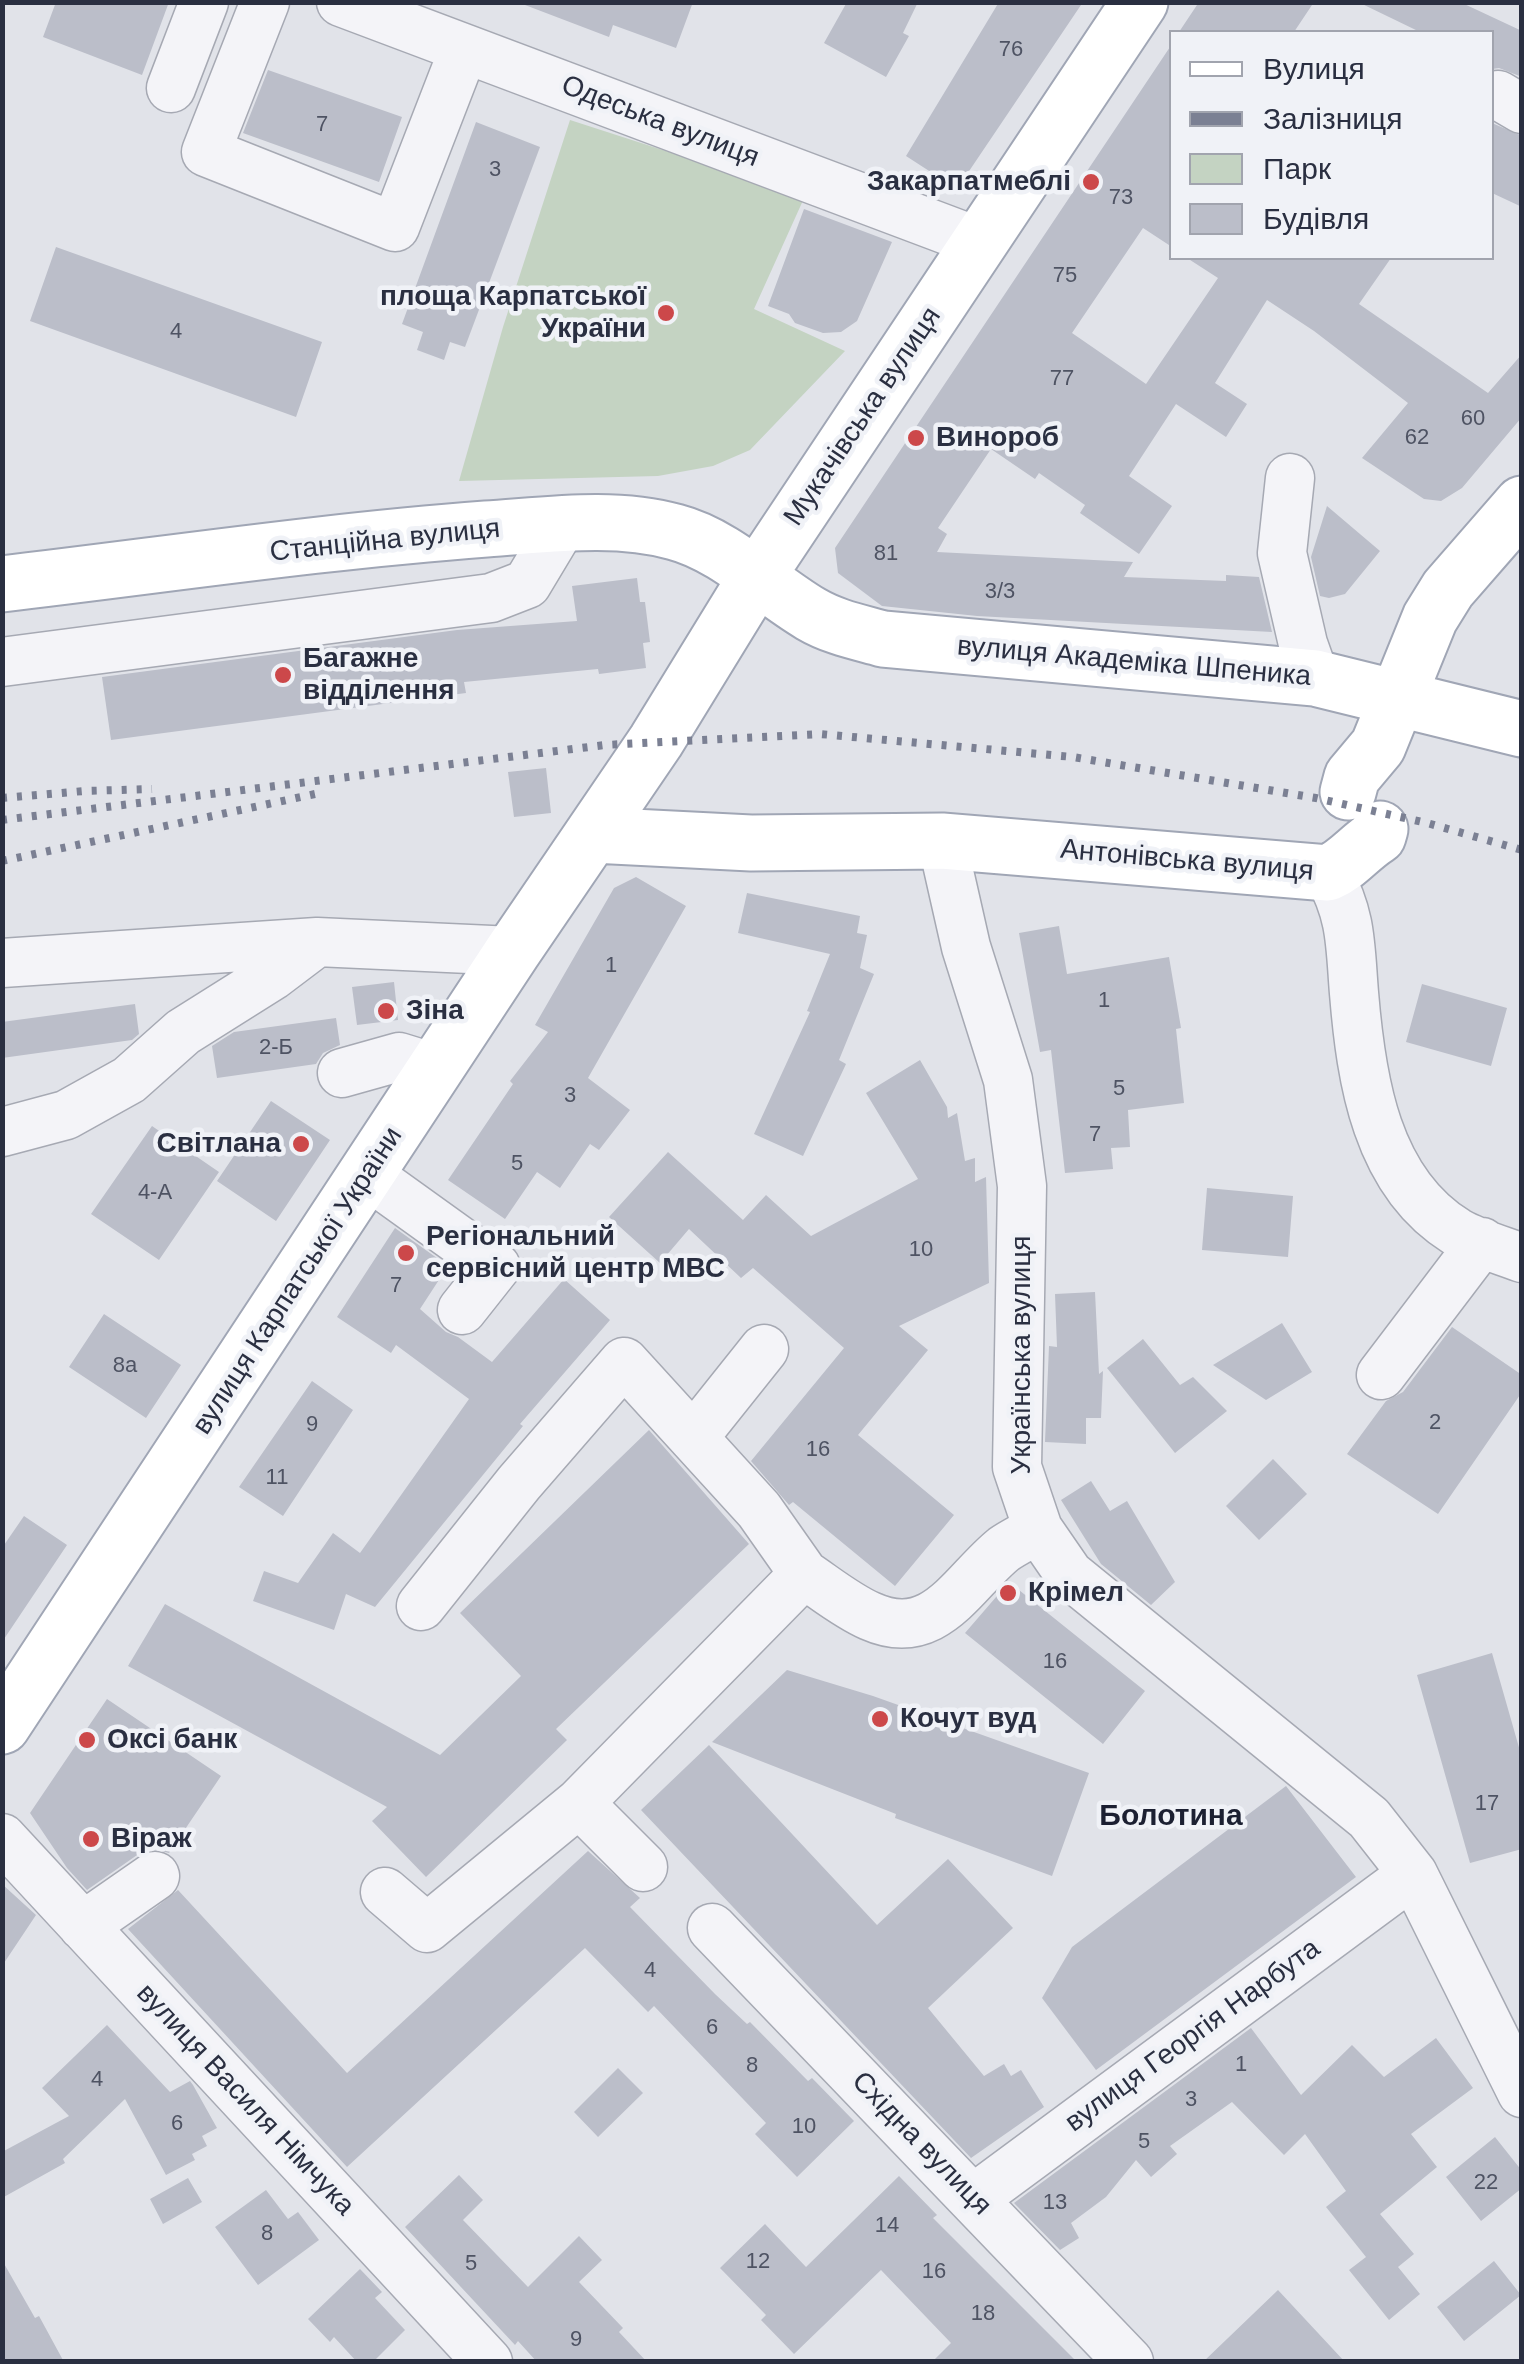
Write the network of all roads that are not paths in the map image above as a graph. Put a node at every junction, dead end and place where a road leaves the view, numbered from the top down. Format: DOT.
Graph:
graph roads {
  1 [pos="204,2"];
  2 [pos="265,2"];
  3 [pos="341,2"];
  4 [pos="1140,2"];
  5 [pos="475,53"];
  6 [pos="171,88"];
  7 [pos="428,201"];
  8 [pos="979,242"];
  9 [pos="1290,478"];
  10 [pos="1522,504"];
  11 [pos="563,524"];
  12 [pos="756,578"];
  13 [pos="2,584"];
  14 [pos="2,662"];
  15 [pos="1314,678"];
  16 [pos="1398,697"];
  17 [pos="1522,729"];
  18 [pos="1356,828"];
  19 [pos="593,834"];
  20 [pos="942,840"];
  21 [pos="317,942"];
  22 [pos="513,951"];
  23 [pos="2,963"];
  24 [pos="438,1069"];
  25 [pos="342,1073"];
  26 [pos="2,1132"];
  27 [pos="368,1175"];
  28 [pos="1502,1250"];
  29 [pos="462,1310"];
  30 [pos="764,1350"];
  31 [pos="1382,1375"];
  32 [pos="693,1438"];
  33 [pos="1038,1529"];
  34 [pos="804,1574"];
  35 [pos="421,1606"];
  36 [pos="2,1726"];
  37 [pos="579,1803"];
  38 [pos="2,1838"];
  39 [pos="643,1867"];
  40 [pos="1413,1874"];
  41 [pos="154,1876"];
  42 [pos="385,1892"];
  43 [pos="83,1926"];
  44 [pos="712,1928"];
  45 [pos="1522,2093"];
  46 [pos="973,2198"];
  47 [pos="488,2362"];
  48 [pos="1129,2362"];
  1 -- 6 [label="street"];
  2 -- 5 [label="street"];
  3 -- 5 [label="street, Одеська вулиця"];
  4 -- 8 [label="main road, Мукачівська вулиця"];
  5 -- 7 [label="street"];
  5 -- 8 [label="street, Одеська вулиця"];
  8 -- 12 [label="main road, Мукачівська вулиця"];
  9 -- 15 [label="street"];
  10 -- 16 [label="main road"];
  11 -- 12 [label="main road, Станційна вулиця"];
  11 -- 13 [label="main road, Станційна вулиця"];
  11 -- 14 [label="street"];
  12 -- 15 [label="main road, вулиця Академіка Шпеника"];
  12 -- 19 [label="main road, Мукачівська вулиця"];
  15 -- 16 [label="main road, вулиця Академіка Шпеника"];
  16 -- 17 [label="main road, вулиця Академіка Шпеника"];
  16 -- 18 [label="main road"];
  18 -- 20 [label="main road, Антонівська вулиця"];
  18 -- 28 [label="street, Антонівська вулиця"];
  19 -- 20 [label="main road"];
  19 -- 22 [label="main road, вулиця Карпатської України"];
  20 -- 33 [label="street, Українська вулиця"];
  21 -- 22 [label="street"];
  21 -- 23 [label="street"];
  21 -- 26 [label="street"];
  22 -- 24 [label="main road, вулиця Карпатської України"];
  24 -- 25 [label="street"];
  24 -- 27 [label="main road, вулиця Карпатської України"];
  27 -- 29 [label="street"];
  27 -- 36 [label="main road, вулиця Карпатської України"];
  28 -- 31 [label="street"];
  30 -- 32 [label="street"];
  32 -- 34 [label="street"];
  32 -- 35 [label="street"];
  33 -- 34 [label="street"];
  33 -- 40 [label="street, Українська вулиця"];
  34 -- 37 [label="street"];
  37 -- 39 [label="street"];
  37 -- 42 [label="street"];
  38 -- 43 [label="street, вулиця Василя Німчука"];
  40 -- 45 [label="street, Українська вулиця"];
  40 -- 46 [label="street, вулиця Георгія Нарбута"];
  41 -- 43 [label="street"];
  43 -- 47 [label="street, вулиця Василя Німчука"];
  44 -- 46 [label="street, Східна вулиця"];
  46 -- 48 [label="street, Східна вулиця"];
}
